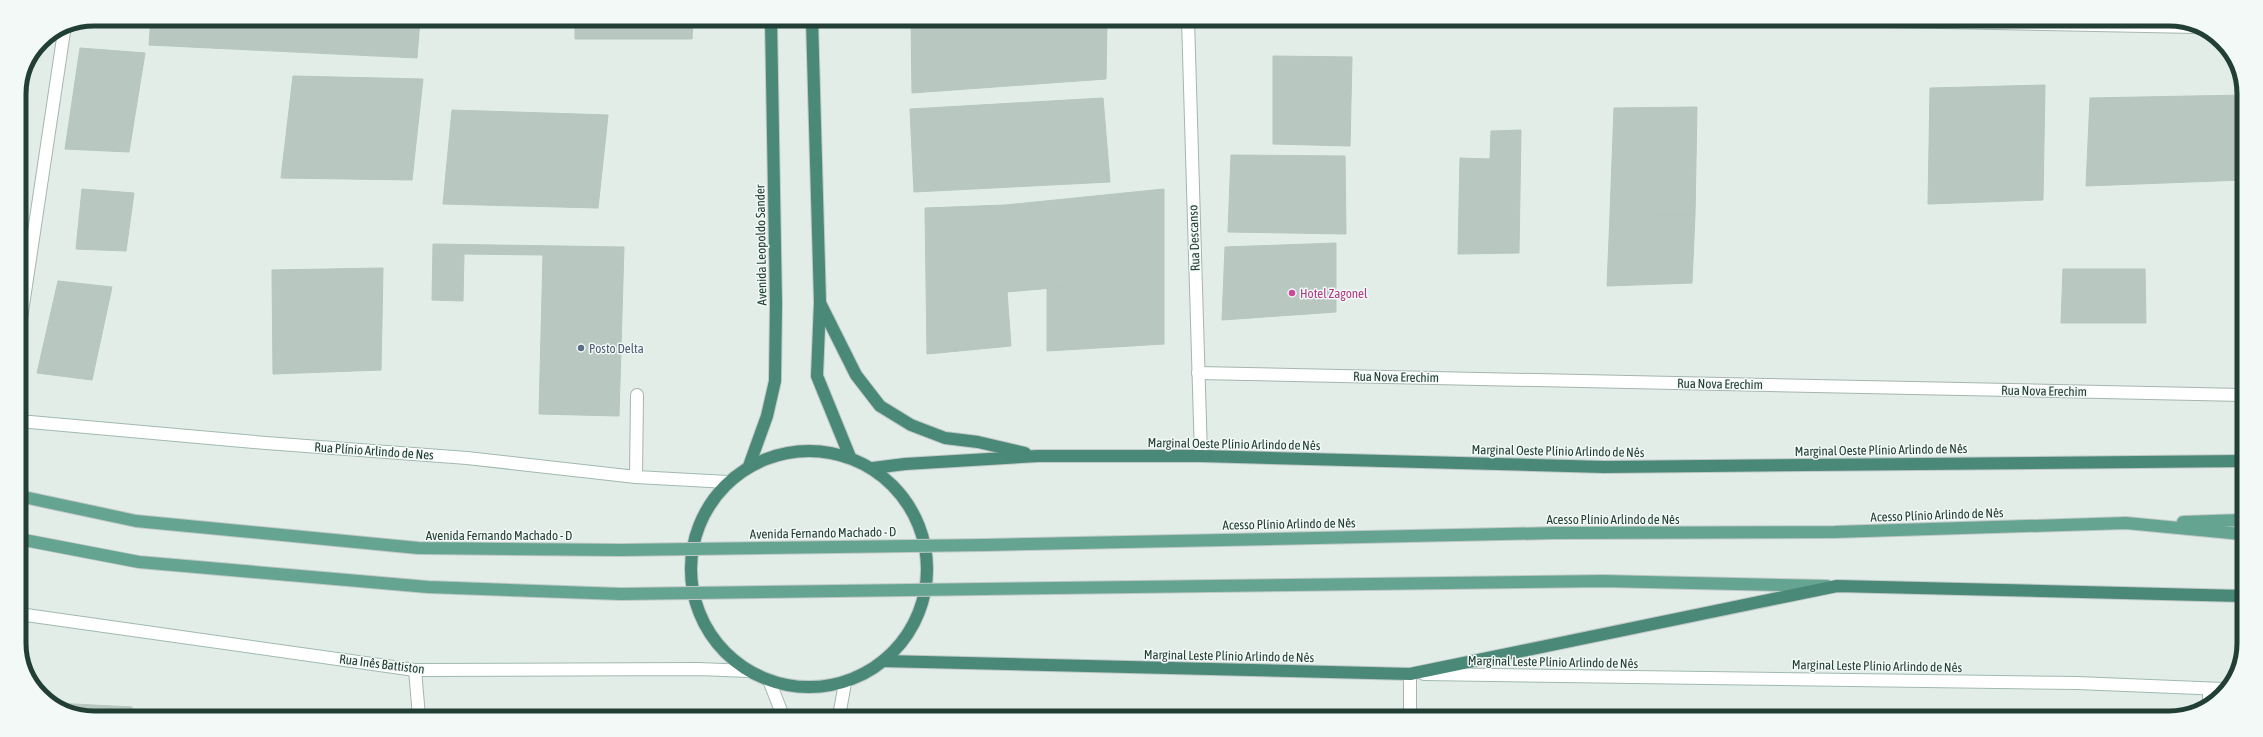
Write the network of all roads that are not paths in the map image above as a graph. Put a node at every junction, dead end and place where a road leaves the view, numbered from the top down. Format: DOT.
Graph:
graph roads {
  1 [pos="771,26"];
  2 [pos="812,26"];
  3 [pos="1188,26"];
  4 [pos="64,33"];
  5 [pos="26,291"];
  6 [pos="820,302"];
  7 [pos="1198,373"];
  8 [pos="637,394"];
  9 [pos="2237,395"];
  10 [pos="26,422"];
  11 [pos="1038,456"];
  12 [pos="1201,456"];
  13 [pos="850,457"];
  14 [pos="2237,461"];
  15 [pos="749,466"];
  16 [pos="873,468"];
  17 [pos="636,477"];
  18 [pos="728,482"];
  19 [pos="26,498"];
  20 [pos="2237,520"];
  21 [pos="2126,523"];
  22 [pos="2237,534"];
  23 [pos="26,540"];
  24 [pos="984,545"];
  25 [pos="1837,586"];
  26 [pos="2237,596"];
  27 [pos="26,615"];
  28 [pos="883,661"];
  29 [pos="415,670"];
  30 [pos="749,670"];
  31 [pos="1410,674"];
  32 [pos="769,680"];
  33 [pos="846,683"];
  34 [pos="2209,689"];
  35 [pos="2219,689"];
  36 [pos="2209,698"];
  37 [pos="419,711"];
  38 [pos="781,711"];
  39 [pos="840,711"];
  40 [pos="1410,711"];
  1 -- 15 [label="highway, Avenida Leopoldo Sander"];
  2 -- 6 [label="highway"];
  3 -- 7 [label="main road, Rua Descanso"];
  4 -- 5 [label="main road"];
  6 -- 11 [label="highway"];
  6 -- 13 [label="highway"];
  7 -- 9 [label="main road, Rua Nova Erechim"];
  7 -- 12 [label="main road, Rua Descanso"];
  8 -- 17 [label="main road"];
  10 -- 17 [label="main road, Rua Plínio Arlindo de Nes"];
  11 -- 12 [label="highway, Marginal Oeste Plínio Arlindo de Nês"];
  11 -- 16 [label="highway, Marginal Oeste Plínio Arlindo de Nês"];
  12 -- 14 [label="highway, Marginal Oeste Plínio Arlindo de Nês"];
  13 -- 15 [label="highway"];
  13 -- 16 [label="highway"];
  15 -- 18 [label="highway"];
  16 -- 28 [label="highway"];
  17 -- 18 [label="main road, Rua Plínio Arlindo de Nes"];
  18 -- 30 [label="highway"];
  19 -- 24 [label="main road, Avenida Fernando Machado - D, bridge"];
  20 -- 21 [label="main road"];
  21 -- 22 [label="main road, Acesso Plínio Arlindo de Nês"];
  21 -- 24 [label="main road, Acesso Plínio Arlindo de Nês"];
  23 -- 25 [label="main road, bridge"];
  25 -- 26 [label="highway"];
  25 -- 31 [label="highway"];
  27 -- 29 [label="main road, Rua Inês Battiston"];
  28 -- 31 [label="highway, Marginal Leste Plínio Arlindo de Nês"];
  28 -- 33 [label="highway"];
  29 -- 30 [label="main road, Rua Inês Battiston"];
  29 -- 37 [label="main road"];
  30 -- 32 [label="highway"];
  31 -- 34 [label="main road, Marginal Leste Plínio Arlindo de Nês"];
  31 -- 40 [label="main road"];
  32 -- 33 [label="highway"];
  32 -- 38 [label="main road"];
  33 -- 39 [label="main road"];
  34 -- 35 [label="main road, Marginal Leste Plínio Arlindo de Nês"];
  34 -- 36 [label="main road"];
}
